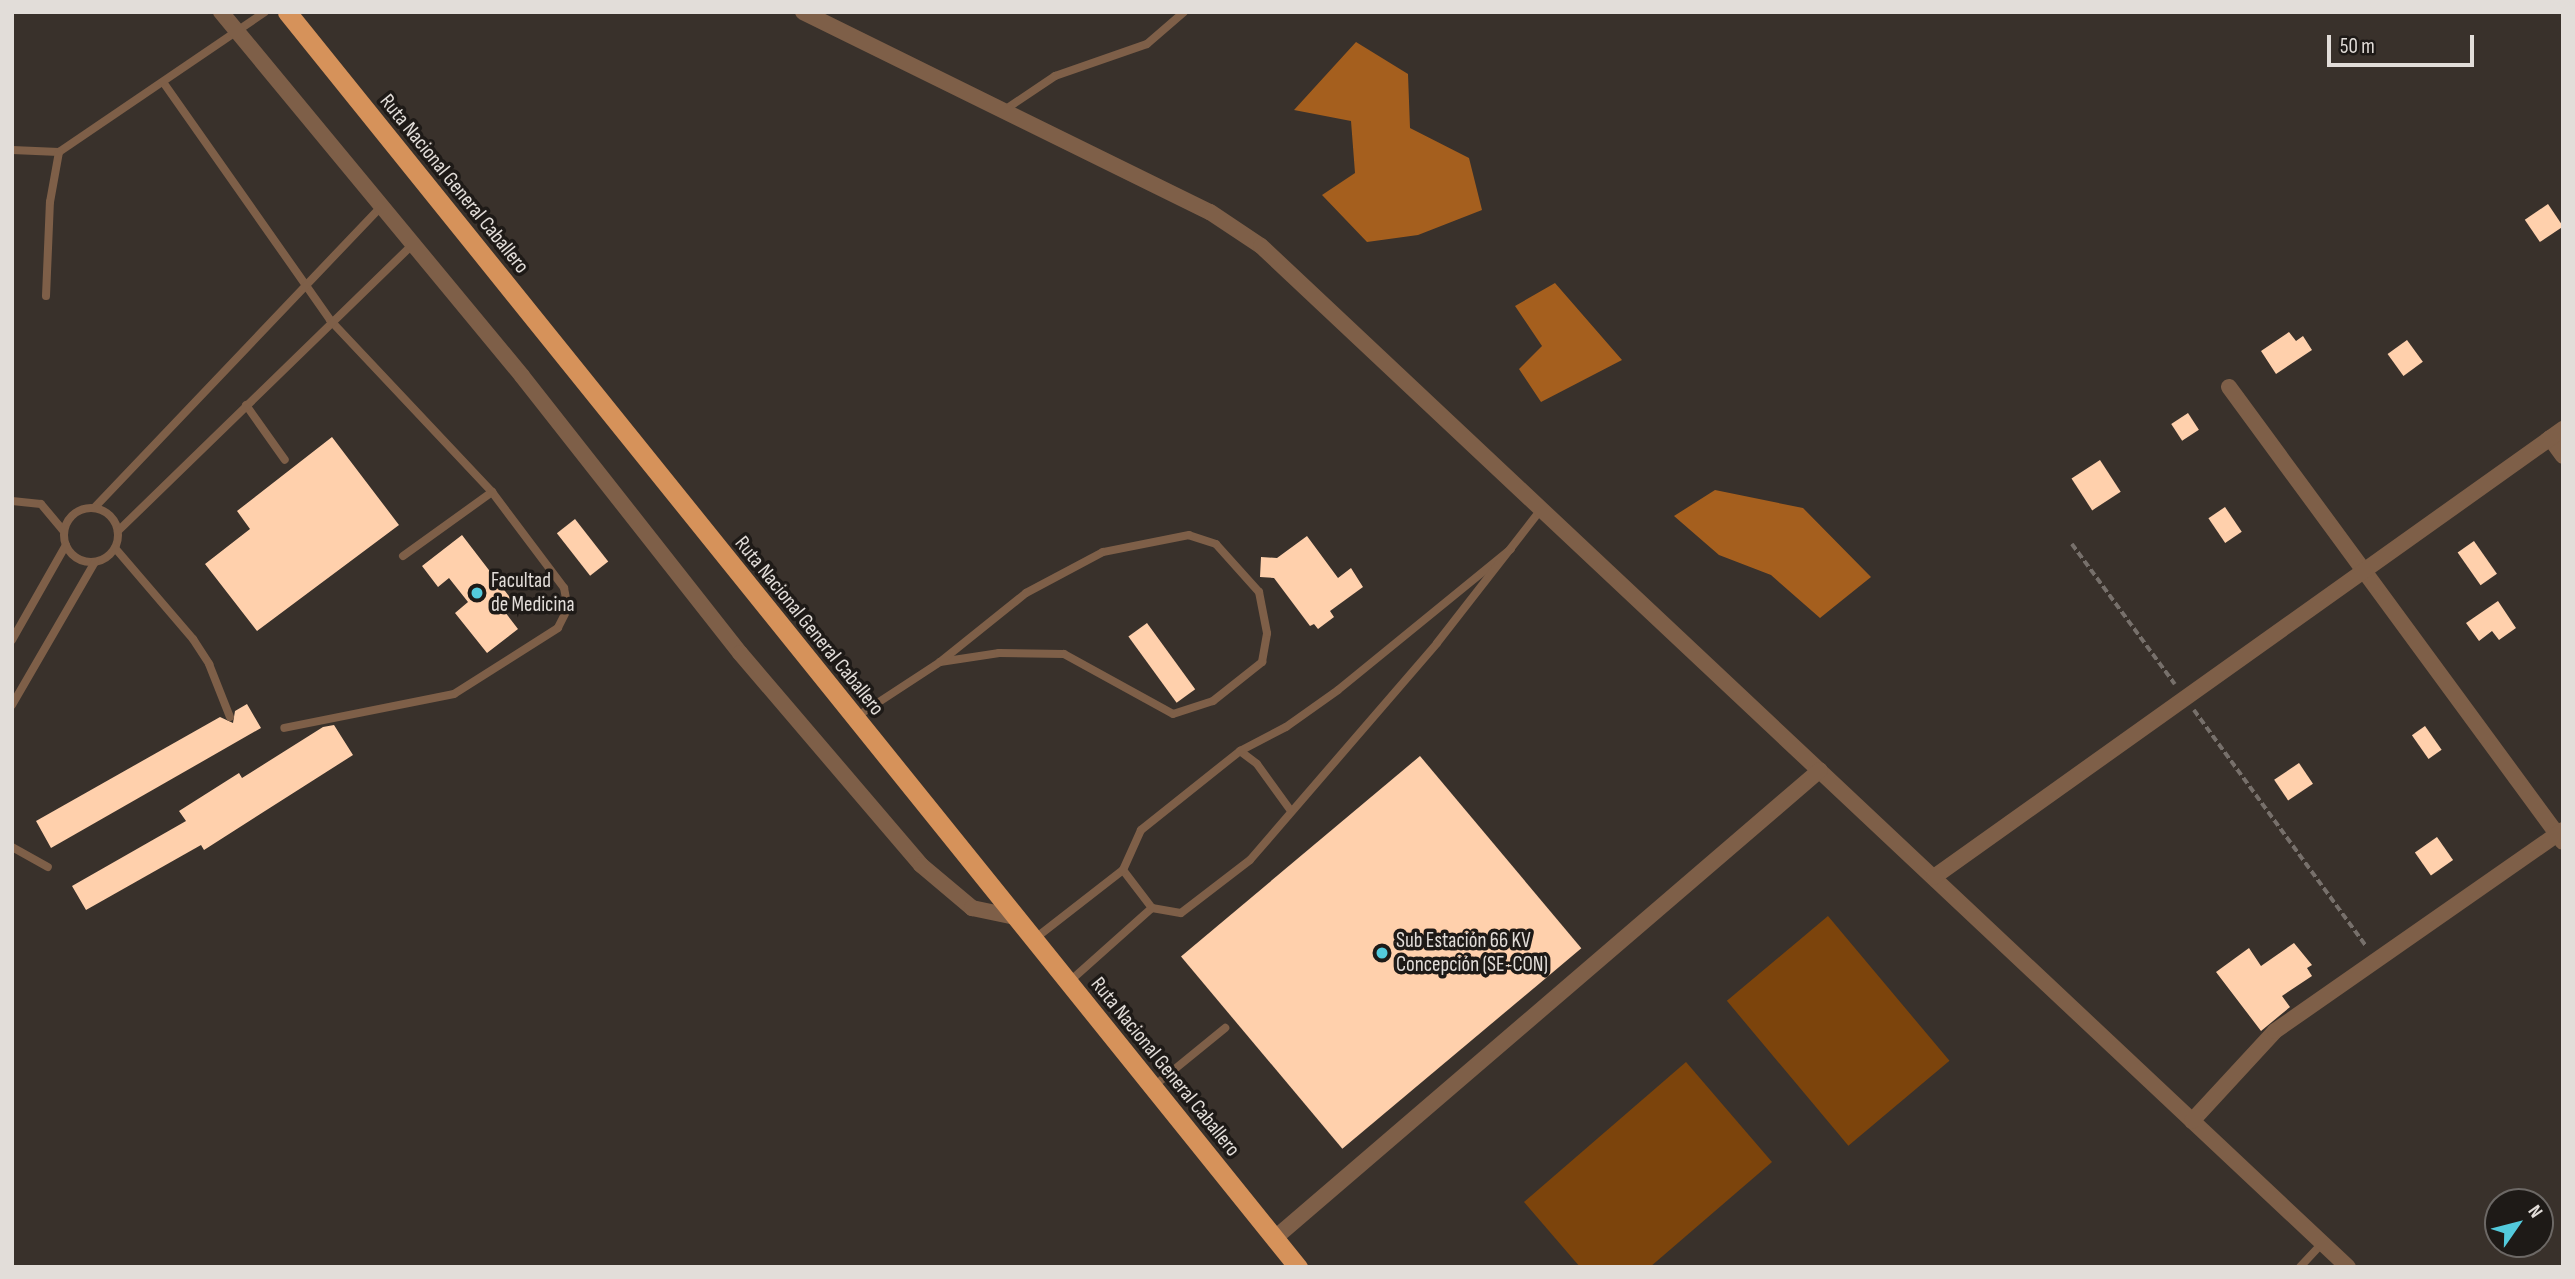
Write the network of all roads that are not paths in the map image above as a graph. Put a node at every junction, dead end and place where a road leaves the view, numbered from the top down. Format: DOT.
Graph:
graph roads {
  1 [pos="221,12"];
  2 [pos="265,12"];
  3 [pos="287,12"];
  4 [pos="803,12"];
  5 [pos="1184,12"];
  6 [pos="236,31"];
  7 [pos="163,82"];
  8 [pos="1003,111"];
  9 [pos="12,150"];
  10 [pos="60,152"];
  11 [pos="380,208"];
  12 [pos="411,246"];
  13 [pos="304,286"];
  14 [pos="46,296"];
  15 [pos="330,320"];
  16 [pos="2229,387"];
  17 [pos="246,405"];
  18 [pos="2556,434"];
  19 [pos="2563,456"];
  20 [pos="285,460"];
  21 [pos="492,492"];
  22 [pos="12,501"];
  23 [pos="95,508"];
  24 [pos="1542,508"];
  25 [pos="64,531"];
  26 [pos="118,531"];
  27 [pos="65,545"];
  28 [pos="1517,545"];
  29 [pos="115,548"];
  30 [pos="403,556"];
  31 [pos="95,562"];
  32 [pos="2365,571"];
  33 [pos="12,640"];
  34 [pos="940,662"];
  35 [pos="12,705"];
  36 [pos="230,717"];
  37 [pos="853,718"];
  38 [pos="284,728"];
  39 [pos="1240,751"];
  40 [pos="1820,770"];
  41 [pos="1291,811"];
  42 [pos="2561,835"];
  43 [pos="12,847"];
  44 [pos="48,867"];
  45 [pos="1123,870"];
  46 [pos="1934,877"];
  47 [pos="1152,908"];
  48 [pos="1015,917"];
  49 [pos="1033,940"];
  50 [pos="1068,983"];
  51 [pos="1225,1028"];
  52 [pos="1152,1088"];
  53 [pos="2192,1121"];
  54 [pos="1275,1238"];
  55 [pos="2322,1243"];
  56 [pos="1298,1267"];
  57 [pos="2301,1267"];
  58 [pos="2348,1267"];
  1 -- 6 [label="street"];
  2 -- 6 [label="lane"];
  3 -- 37 [label="highway, Ruta Nacional General Caballero"];
  4 -- 8 [label="street"];
  5 -- 8 [label="lane"];
  6 -- 7 [label="lane"];
  6 -- 11 [label="street"];
  7 -- 10 [label="lane"];
  7 -- 13 [label="lane"];
  8 -- 24 [label="street"];
  9 -- 10 [label="lane"];
  10 -- 14 [label="lane"];
  11 -- 12 [label="street"];
  11 -- 13 [label="lane"];
  12 -- 15 [label="lane"];
  12 -- 48 [label="street"];
  13 -- 15 [label="lane"];
  13 -- 23 [label="lane"];
  15 -- 17 [label="lane"];
  15 -- 21 [label="lane"];
  16 -- 32 [label="street"];
  17 -- 20 [label="lane"];
  17 -- 26 [label="lane"];
  18 -- 19 [label="street"];
  18 -- 32 [label="street"];
  21 -- 30 [label="lane"];
  21 -- 38 [label="lane"];
  22 -- 25 [label="lane"];
  23 -- 25 [label="lane"];
  23 -- 26 [label="lane"];
  24 -- 28 [label="lane"];
  24 -- 40 [label="street"];
  25 -- 27 [label="lane"];
  26 -- 29 [label="lane"];
  27 -- 31 [label="lane"];
  27 -- 33 [label="lane"];
  28 -- 39 [label="lane"];
  28 -- 41 [label="lane"];
  29 -- 31 [label="lane"];
  29 -- 36 [label="lane"];
  31 -- 35 [label="lane"];
  32 -- 42 [label="street"];
  32 -- 46 [label="street"];
  34 -- 34 [label="lane"];
  34 -- 37 [label="lane"];
  37 -- 48 [label="highway, Ruta Nacional General Caballero"];
  39 -- 41 [label="lane"];
  39 -- 45 [label="lane"];
  40 -- 46 [label="street"];
  40 -- 54 [label="street"];
  41 -- 47 [label="lane"];
  42 -- 53 [label="street"];
  43 -- 44 [label="lane"];
  45 -- 47 [label="lane"];
  45 -- 49 [label="lane"];
  46 -- 53 [label="street"];
  47 -- 50 [label="lane"];
  48 -- 49 [label="highway, Ruta Nacional General Caballero"];
  49 -- 50 [label="highway, Ruta Nacional General Caballero"];
  50 -- 52 [label="highway, Ruta Nacional General Caballero"];
  51 -- 52 [label="lane"];
  52 -- 54 [label="highway, Ruta Nacional General Caballero"];
  53 -- 55 [label="street"];
  54 -- 56 [label="highway, Ruta Nacional General Caballero"];
  55 -- 57 [label="lane"];
  55 -- 58 [label="street"];
}
